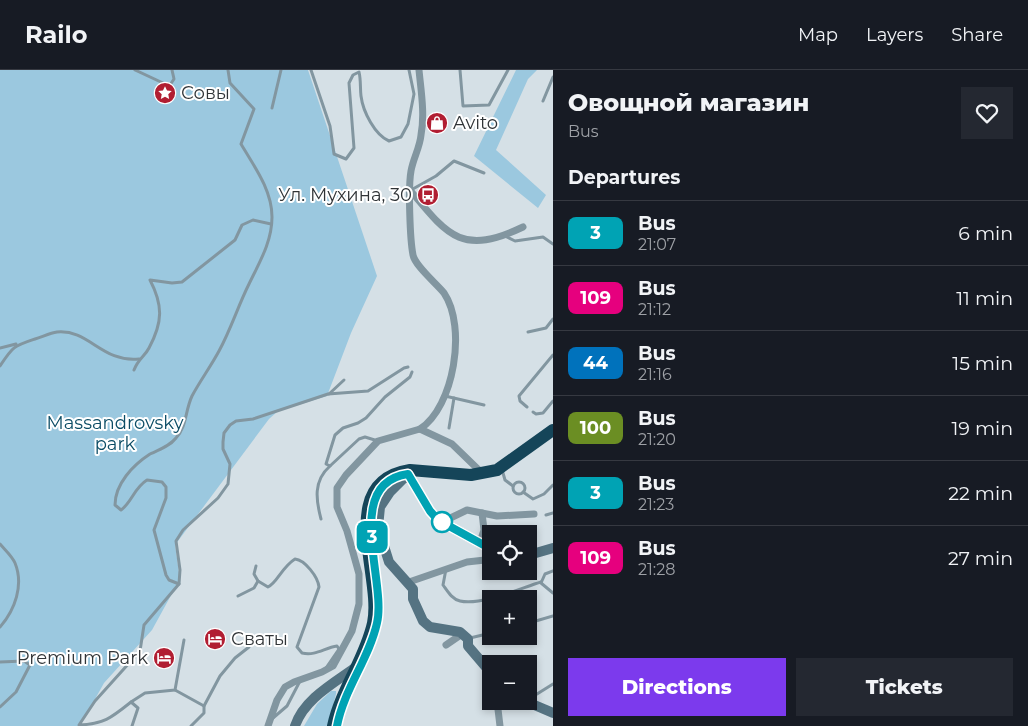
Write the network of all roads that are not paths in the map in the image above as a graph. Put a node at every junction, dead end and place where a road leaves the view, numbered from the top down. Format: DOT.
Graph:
graph roads {
  1 [pos="135,70"];
  2 [pos="172,70"];
  3 [pos="228,70"];
  4 [pos="281,70"];
  5 [pos="311,70"];
  6 [pos="410,70"];
  7 [pos="419,70"];
  8 [pos="460,70"];
  9 [pos="508,70"];
  10 [pos="553,77"];
  11 [pos="418,95"];
  12 [pos="543,101"];
  13 [pos="272,108"];
  14 [pos="484,173"];
  15 [pos="410,190"];
  16 [pos="271,224"];
  17 [pos="523,227"];
  18 [pos="504,236"];
  19 [pos="553,244"];
  20 [pos="553,319"];
  21 [pos="528,332"];
  22 [pos="17,344"];
  23 [pos="0,348"];
  24 [pos="553,355"];
  25 [pos="138,359"];
  26 [pos="0,366"];
  27 [pos="408,367"];
  28 [pos="134,370"];
  29 [pos="412,372"];
  30 [pos="344,380"];
  31 [pos="328,394"];
  32 [pos="444,396"];
  33 [pos="454,398"];
  34 [pos="553,401"];
  35 [pos="484,405"];
  36 [pos="527,407"];
  37 [pos="533,412"];
  38 [pos="449,428"];
  39 [pos="420,429"];
  40 [pos="553,430"];
  41 [pos="553,436"];
  42 [pos="378,441"];
  43 [pos="330,466"];
  44 [pos="503,473"];
  45 [pos="408,474"];
  46 [pos="483,474"];
  47 [pos="553,485"];
  48 [pos="513,486"];
  49 [pos="523,492"];
  50 [pos="482,513"];
  51 [pos="534,514"];
  52 [pos="553,514"];
  53 [pos="546,515"];
  54 [pos="321,519"];
  55 [pos="442,522"];
  56 [pos="480,542"];
  57 [pos="0,544"];
  58 [pos="553,548"];
  59 [pos="537,553"];
  60 [pos="482,560"];
  61 [pos="256,566"];
  62 [pos="446,569"];
  63 [pos="553,571"];
  64 [pos="258,581"];
  65 [pos="409,582"];
  66 [pos="542,582"];
  67 [pos="179,584"];
  68 [pos="518,590"];
  69 [pos="553,593"];
  70 [pos="238,596"];
  71 [pos="482,600"];
  72 [pos="553,616"];
  73 [pos="537,621"];
  74 [pos="0,627"];
  75 [pos="482,634"];
  76 [pos="465,636"];
  77 [pos="184,640"];
  78 [pos="446,645"];
  79 [pos="249,647"];
  80 [pos="0,662"];
  81 [pos="482,662"];
  82 [pos="356,667"];
  83 [pos="322,672"];
  84 [pos="301,679"];
  85 [pos="553,684"];
  86 [pos="176,690"];
  87 [pos="537,694"];
  88 [pos="131,702"];
  89 [pos="204,706"];
  90 [pos="537,706"];
  91 [pos="0,708"];
  92 [pos="498,710"];
  93 [pos="553,713"];
  94 [pos="269,724"];
  95 [pos="78,726"];
  96 [pos="132,726"];
  97 [pos="192,726"];
  98 [pos="295,726"];
  99 [pos="333,726"];
  100 [pos="337,726"];
  101 [pos="500,726"];
  1 -- 2 [label="lane"];
  3 -- 16 [label="lane"];
  4 -- 13 [label="lane"];
  5 -- 11 [label="lane"];
  6 -- 11 [label="lane"];
  7 -- 11 [label="street"];
  8 -- 9 [label="lane"];
  10 -- 12 [label="lane"];
  11 -- 15 [label="street"];
  14 -- 15 [label="lane"];
  15 -- 18 [label="street"];
  15 -- 32 [label="street"];
  16 -- 25 [label="lane"];
  16 -- 67 [label="lane"];
  17 -- 18 [label="street"];
  18 -- 19 [label="lane"];
  20 -- 21 [label="lane"];
  22 -- 23 [label="lane"];
  22 -- 25 [label="lane"];
  22 -- 26 [label="lane"];
  24 -- 36 [label="lane"];
  25 -- 28 [label="lane"];
  27 -- 31 [label="lane"];
  29 -- 43 [label="lane"];
  30 -- 31 [label="lane"];
  31 -- 67 [label="lane"];
  32 -- 33 [label="lane"];
  32 -- 39 [label="street"];
  33 -- 35 [label="lane"];
  33 -- 38 [label="lane"];
  34 -- 37 [label="lane"];
  39 -- 42 [label="street"];
  39 -- 46 [label="street"];
  40 -- 46 [label="highway"];
  41 -- 44 [label="highway"];
  42 -- 43 [label="lane"];
  42 -- 83 [label="street"];
  43 -- 54 [label="lane"];
  44 -- 45 [label="highway"];
  44 -- 48 [label="lane"];
  45 -- 55 [label="main road"];
  45 -- 65 [label="main road"];
  45 -- 100 [label="highway"];
  46 -- 82 [label="highway"];
  47 -- 49 [label="lane"];
  48 -- 49 [label="lane"];
  48 -- 49 [label="lane"];
  50 -- 51 [label="street"];
  50 -- 55 [label="street"];
  50 -- 56 [label="street"];
  52 -- 53 [label="lane"];
  55 -- 56 [label="main road"];
  57 -- 74 [label="lane"];
  58 -- 59 [label="main road"];
  60 -- 62 [label="street"];
  61 -- 64 [label="lane"];
  62 -- 65 [label="street"];
  62 -- 71 [label="lane"];
  63 -- 66 [label="lane"];
  64 -- 70 [label="lane"];
  64 -- 83 [label="lane"];
  65 -- 76 [label="main road"];
  66 -- 68 [label="lane"];
  66 -- 69 [label="lane"];
  67 -- 95 [label="lane"];
  72 -- 73 [label="lane"];
  75 -- 76 [label="lane"];
  76 -- 78 [label="street"];
  76 -- 81 [label="main road"];
  77 -- 86 [label="lane"];
  79 -- 89 [label="lane"];
  80 -- 91 [label="lane"];
  82 -- 98 [label="main road"];
  82 -- 99 [label="highway"];
  83 -- 84 [label="street"];
  84 -- 94 [label="lane"];
  84 -- 94 [label="street"];
  85 -- 87 [label="lane"];
  86 -- 88 [label="lane"];
  86 -- 89 [label="lane"];
  88 -- 95 [label="lane"];
  88 -- 96 [label="lane"];
  89 -- 97 [label="lane"];
  90 -- 93 [label="main road"];
  92 -- 101 [label="street"];
}
